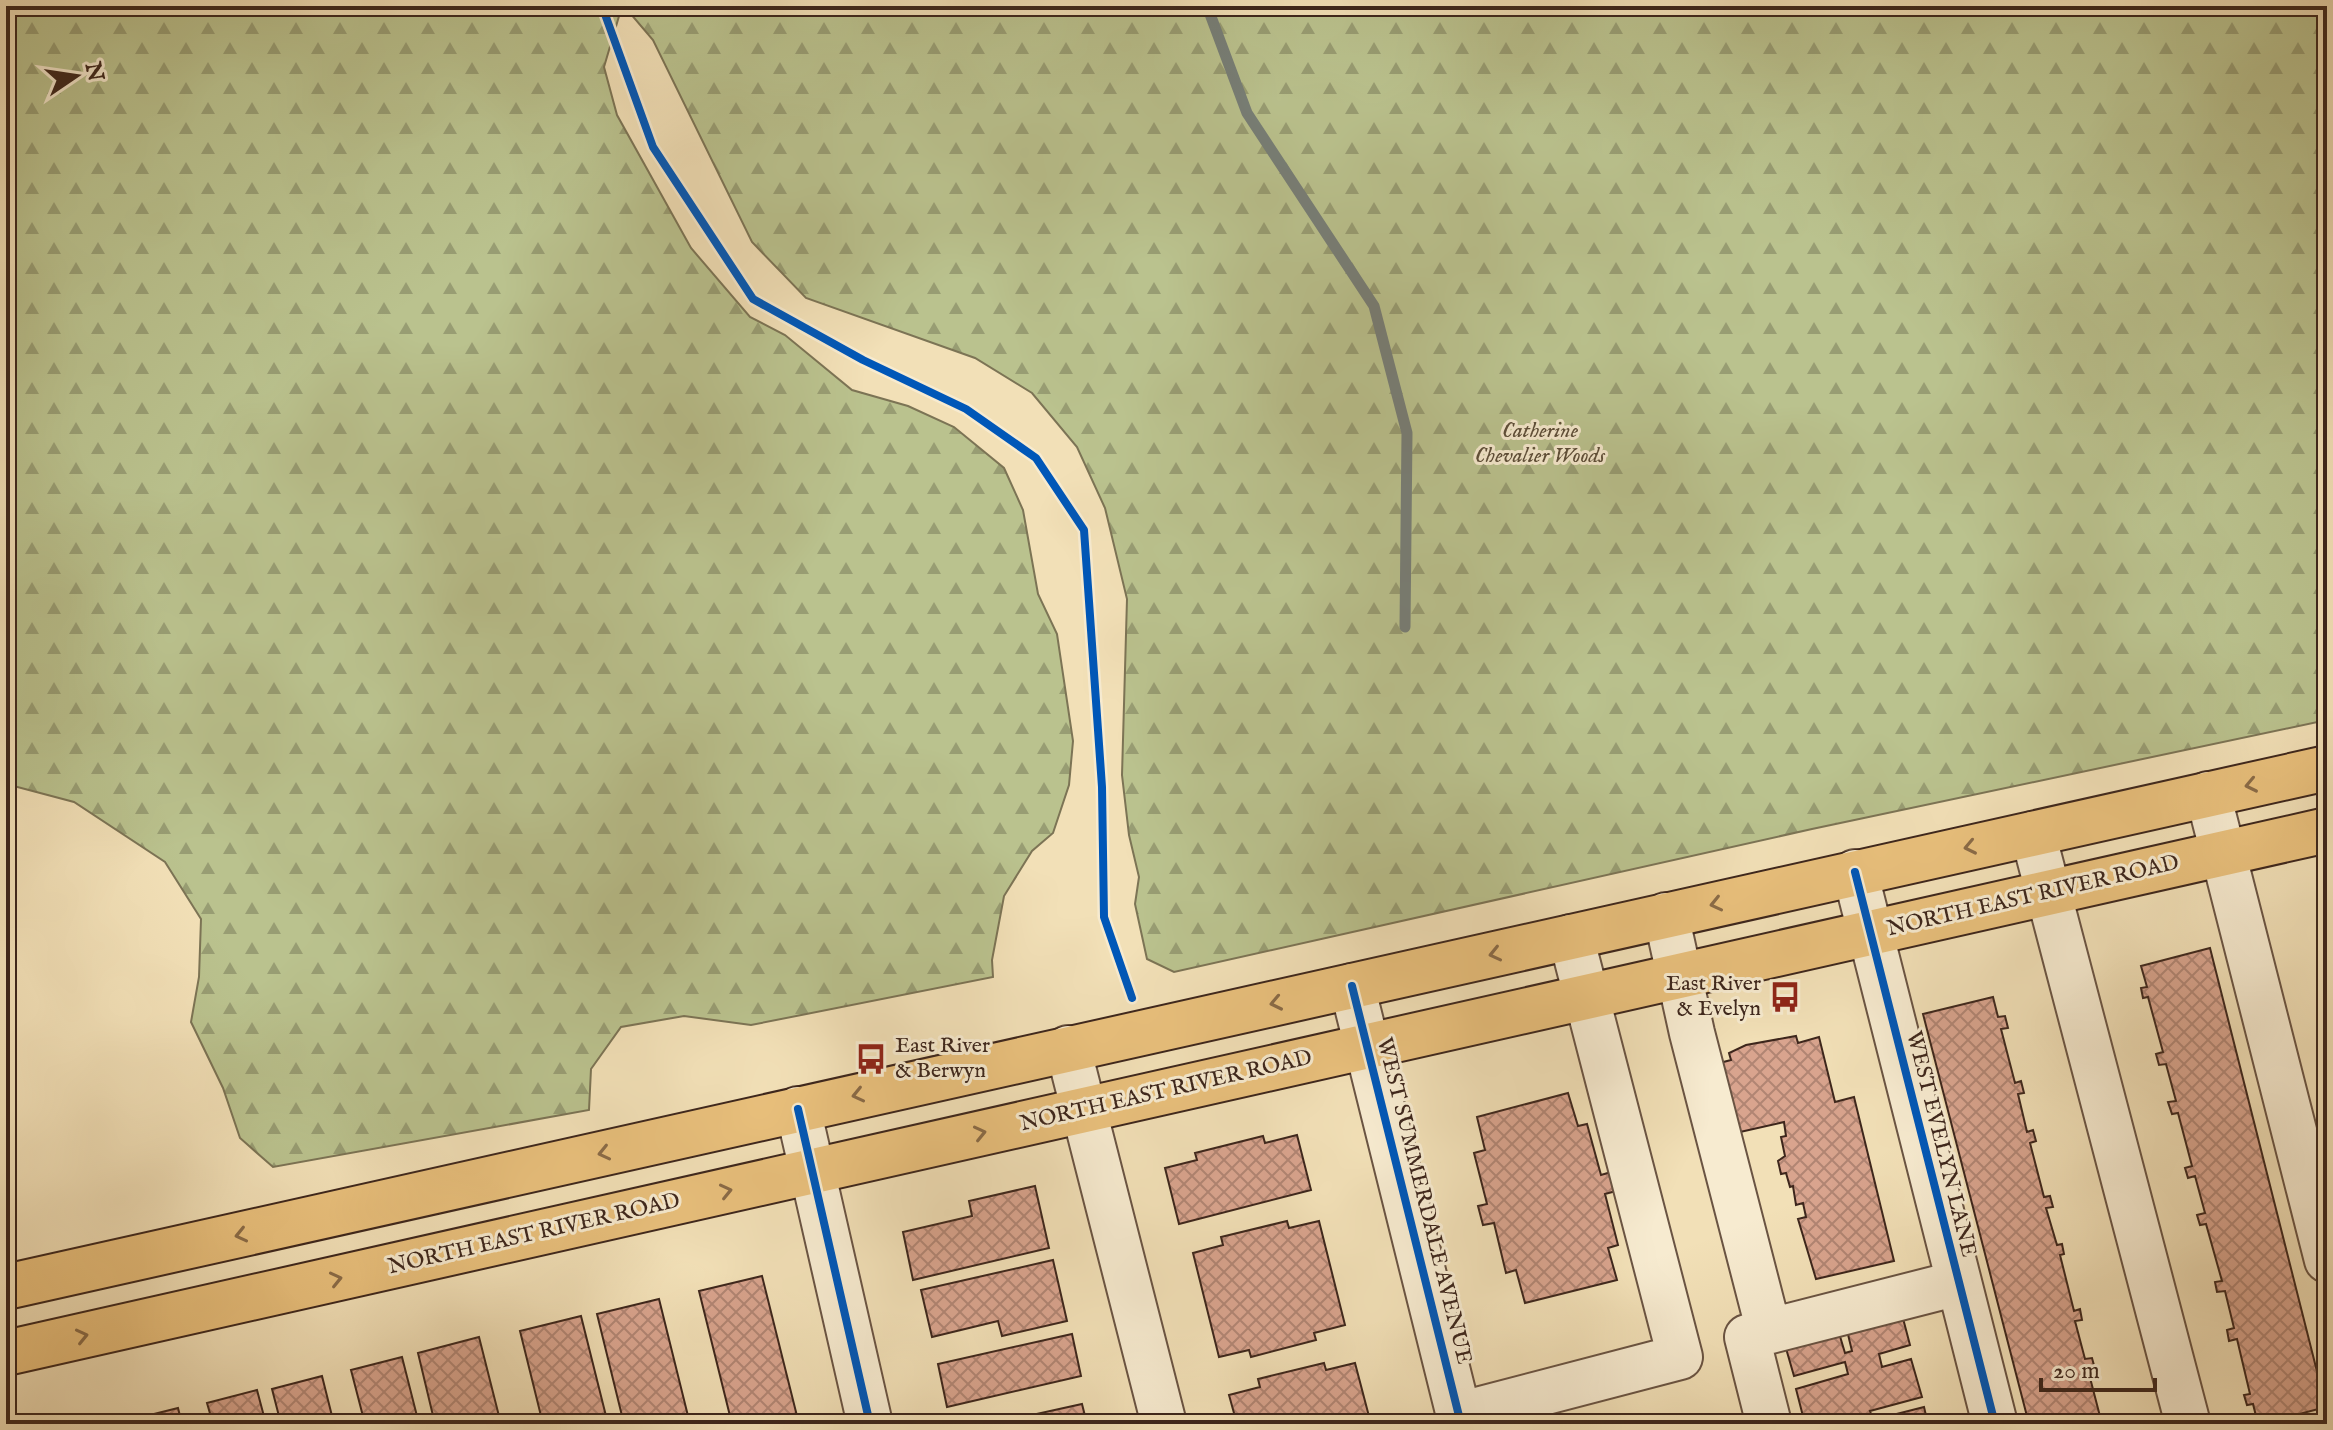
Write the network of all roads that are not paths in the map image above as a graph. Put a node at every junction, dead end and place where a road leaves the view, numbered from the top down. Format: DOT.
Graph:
graph roads {
  1 [pos="2327,768"];
  2 [pos="2208,794"];
  3 [pos="2327,830"];
  4 [pos="2033,834"];
  5 [pos="2223,853"];
  6 [pos="1855,872"];
  7 [pos="2049,893"];
  8 [pos="1666,915"];
  9 [pos="1870,933"];
  10 [pos="1571,937"];
  11 [pos="1680,975"];
  12 [pos="1352,986"];
  13 [pos="1587,996"];
  14 [pos="1367,1046"];
  15 [pos="1068,1048"];
  16 [pos="798,1109"];
  17 [pos="1084,1110"];
  18 [pos="812,1171"];
  19 [pos="2327,1260"];
  20 [pos="1958,1283"];
  21 [pos="6,1287"];
  22 [pos="1765,1316"];
  23 [pos="6,1353"];
  24 [pos="1460,1420"];
  25 [pos="870,1424"];
  26 [pos="1164,1424"];
  27 [pos="1769,1424"];
  28 [pos="1995,1424"];
  29 [pos="2188,1424"];
  1 -- 2 [label="main road, one-way"];
  2 -- 4 [label="main road"];
  2 -- 5 [label="street"];
  3 -- 5 [label="main road, NORTH EAST RIVER ROAD"];
  4 -- 6 [label="main road, one-way"];
  4 -- 7 [label="street"];
  5 -- 7 [label="main road, NORTH EAST RIVER ROAD"];
  5 -- 19 [label="street"];
  6 -- 8 [label="main road, one-way"];
  6 -- 9 [label="street, WEST EVELYN LANE"];
  7 -- 9 [label="main road, NORTH EAST RIVER ROAD"];
  7 -- 29 [label="street"];
  8 -- 10 [label="main road"];
  8 -- 11 [label="street"];
  9 -- 11 [label="main road, NORTH EAST RIVER ROAD"];
  9 -- 20 [label="street, WEST EVELYN LANE"];
  10 -- 12 [label="main road, one-way"];
  10 -- 13 [label="street"];
  11 -- 13 [label="main road, NORTH EAST RIVER ROAD"];
  11 -- 22 [label="street"];
  12 -- 14 [label="street, WEST SUMMERDALE AVENUE"];
  12 -- 15 [label="main road, one-way"];
  13 -- 14 [label="main road, NORTH EAST RIVER ROAD"];
  13 -- 24 [label="street"];
  14 -- 17 [label="main road, NORTH EAST RIVER ROAD"];
  14 -- 24 [label="street, WEST SUMMERDALE AVENUE"];
  15 -- 16 [label="main road, one-way"];
  15 -- 17 [label="street"];
  16 -- 18 [label="street"];
  16 -- 21 [label="main road, one-way"];
  18 -- 17 [label="main road, NORTH EAST RIVER ROAD, one-way"];
  17 -- 26 [label="street"];
  23 -- 18 [label="main road, NORTH EAST RIVER ROAD, one-way"];
  18 -- 25 [label="street"];
  20 -- 27 [label="street"];
  20 -- 28 [label="street, WEST EVELYN LANE"];
}
